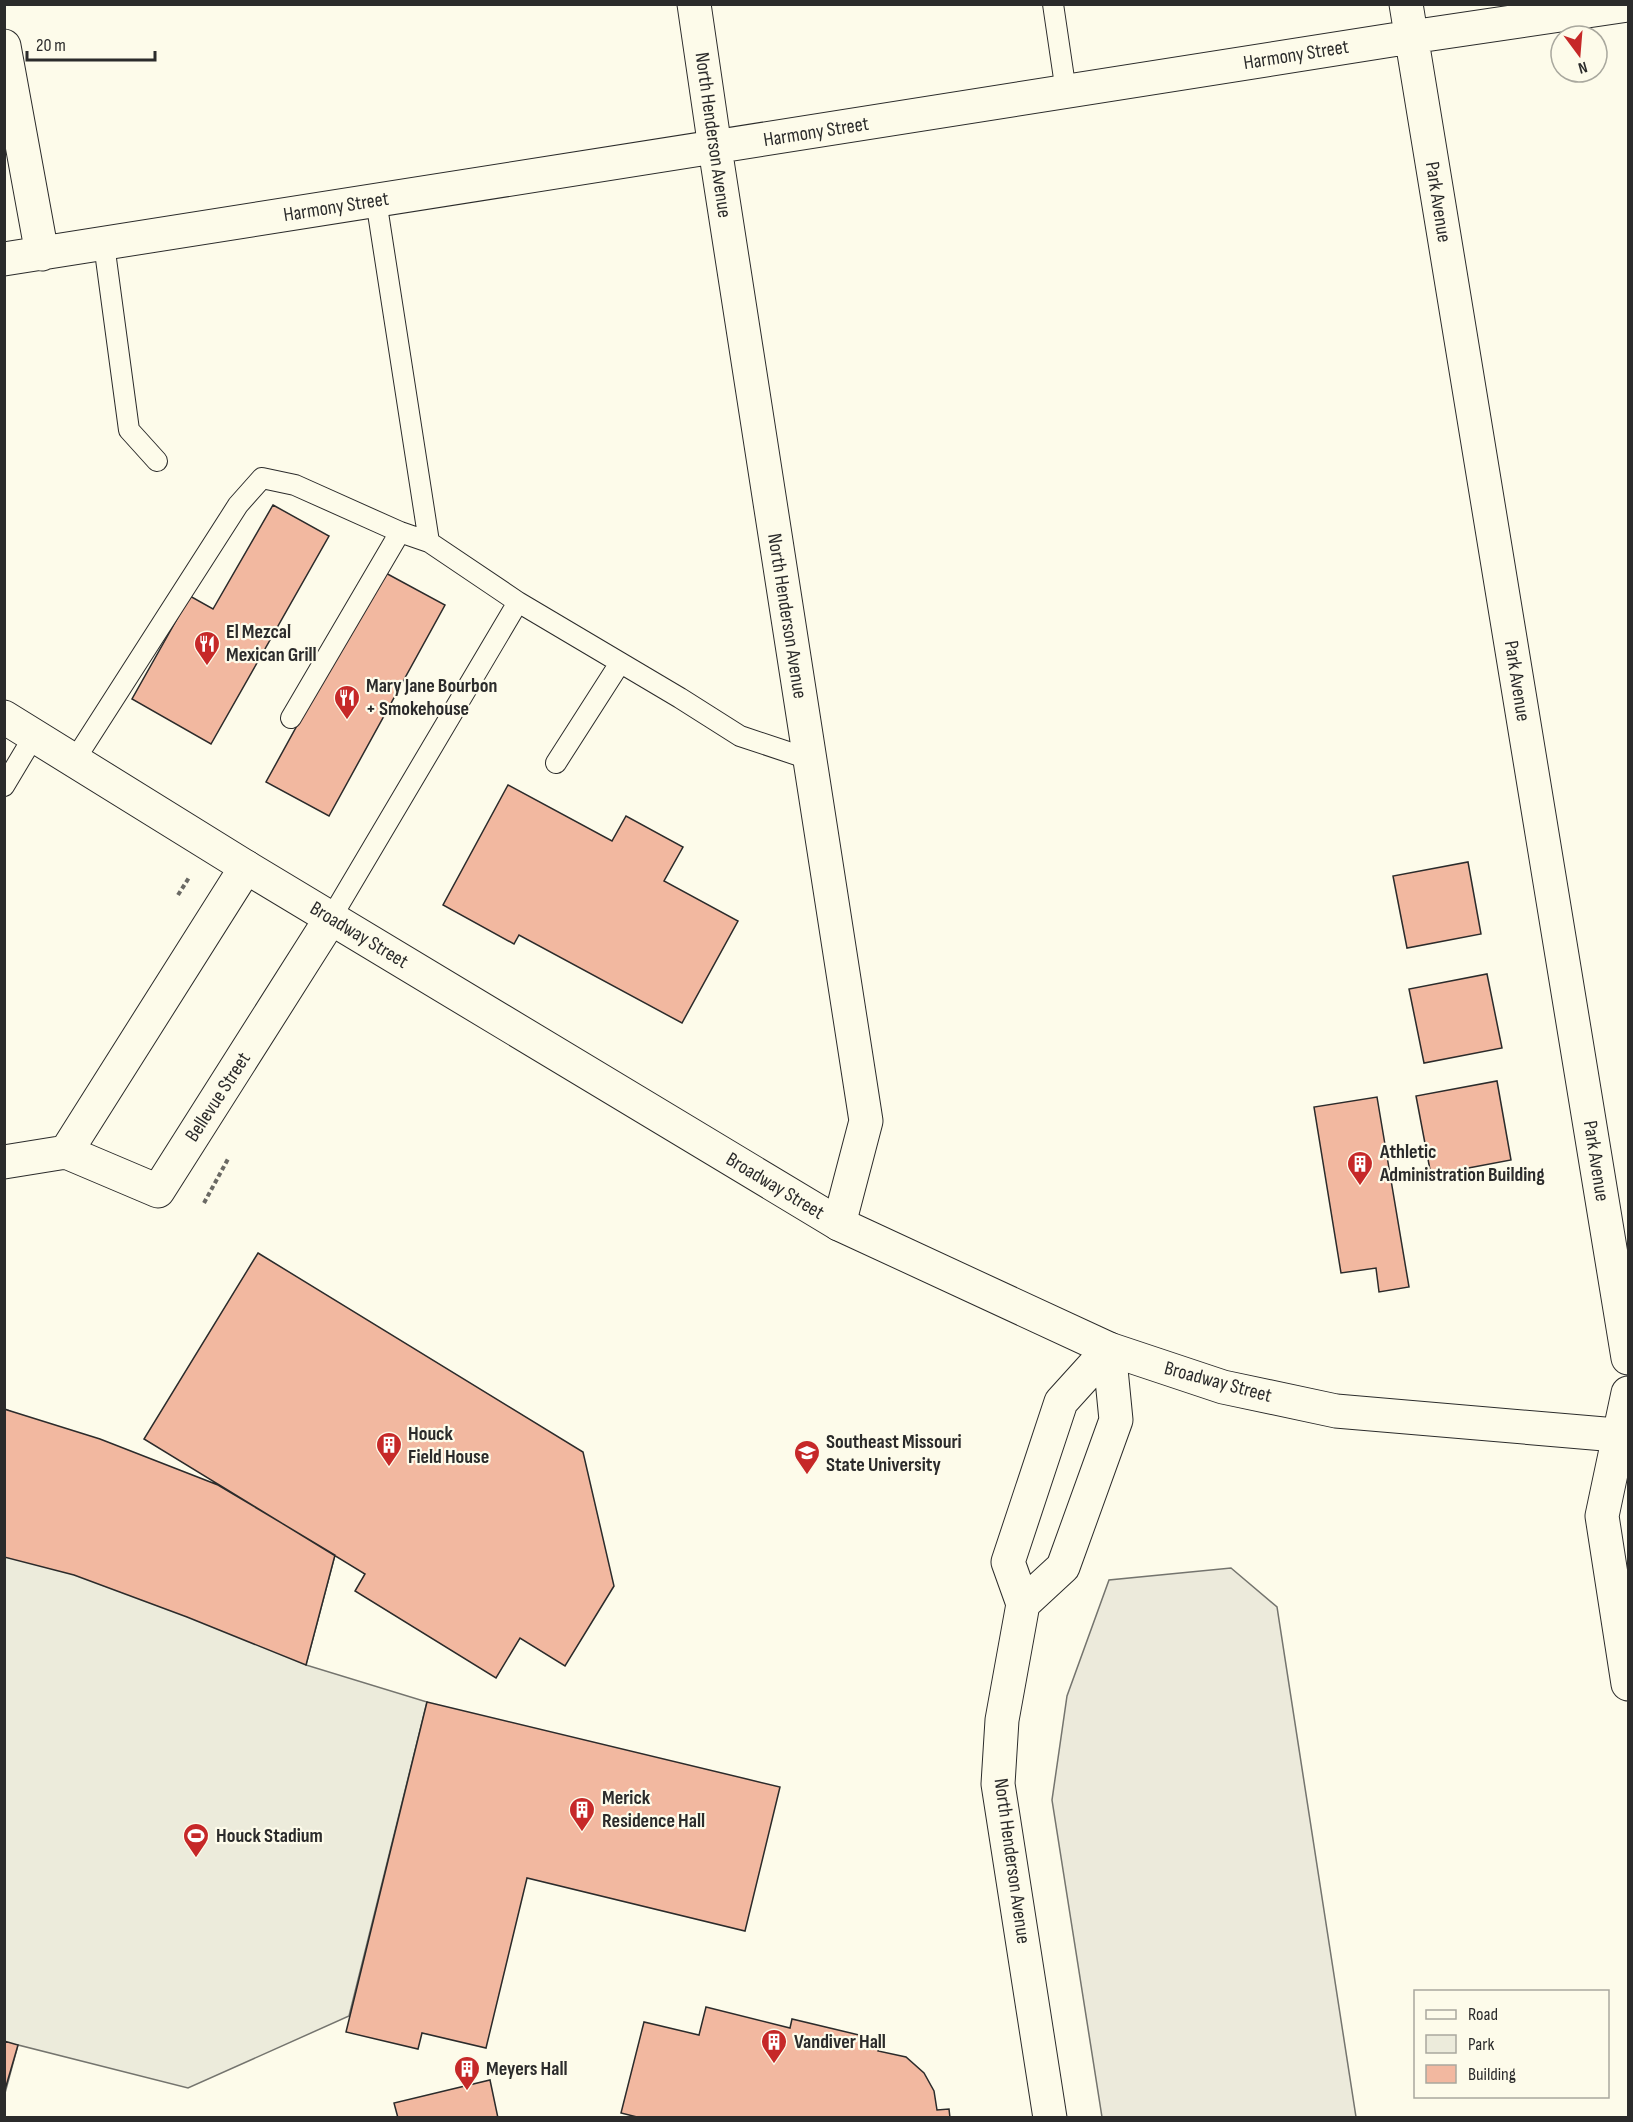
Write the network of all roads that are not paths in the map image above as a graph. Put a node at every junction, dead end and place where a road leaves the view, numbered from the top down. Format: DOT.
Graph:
graph roads {
  1 [pos="694,4"];
  2 [pos="1053,4"];
  3 [pos="1406,4"];
  4 [pos="1629,4"];
  5 [pos="1411,37"];
  6 [pos="4,46"];
  7 [pos="1066,92"];
  8 [pos="715,148"];
  9 [pos="376,200"];
  10 [pos="104,244"];
  11 [pos="42,254"];
  12 [pos="4,259"];
  13 [pos="157,461"];
  14 [pos="400,532"];
  15 [pos="429,542"];
  16 [pos="518,602"];
  17 [pos="620,663"];
  18 [pos="4,717"];
  19 [pos="291,718"];
  20 [pos="34,736"];
  21 [pos="810,759"];
  22 [pos="74,761"];
  23 [pos="556,763"];
  24 [pos="4,786"];
  25 [pos="246,867"];
  26 [pos="332,918"];
  27 [pos="66,1152"];
  28 [pos="9,1157"];
  29 [pos="839,1224"];
  30 [pos="1109,1349"];
  31 [pos="1629,1358"];
  32 [pos="1629,1393"];
  33 [pos="1623,1436"];
  34 [pos="1023,1604"];
  35 [pos="1629,1684"];
  36 [pos="1050,2118"];
  1 -- 8 [label="street, North Henderson Avenue"];
  2 -- 7 [label="lane"];
  3 -- 5 [label="street, Park Avenue"];
  4 -- 5 [label="street, Harmony Street"];
  5 -- 7 [label="street, Harmony Street"];
  5 -- 31 [label="street, Park Avenue"];
  6 -- 11 [label="street"];
  7 -- 8 [label="street, Harmony Street"];
  8 -- 9 [label="street, Harmony Street"];
  8 -- 21 [label="street, North Henderson Avenue"];
  9 -- 10 [label="street, Harmony Street"];
  9 -- 15 [label="lane"];
  10 -- 11 [label="street, Harmony Street"];
  10 -- 13 [label="lane"];
  11 -- 12 [label="street, Harmony Street"];
  14 -- 15 [label="lane"];
  14 -- 19 [label="lane"];
  14 -- 22 [label="lane"];
  15 -- 16 [label="lane"];
  16 -- 17 [label="lane"];
  16 -- 26 [label="lane"];
  17 -- 21 [label="lane"];
  17 -- 23 [label="lane"];
  18 -- 20 [label="street, Broadway Street"];
  20 -- 22 [label="street, Broadway Street"];
  20 -- 24 [label="lane"];
  21 -- 29 [label="street, North Henderson Avenue"];
  22 -- 25 [label="street, Broadway Street"];
  25 -- 26 [label="street, Broadway Street"];
  25 -- 27 [label="street"];
  26 -- 27 [label="street, Bellevue Street"];
  26 -- 29 [label="street, Broadway Street"];
  27 -- 28 [label="street"];
  29 -- 30 [label="street, Broadway Street"];
  30 -- 33 [label="street, Broadway Street"];
  30 -- 34 [label="street"];
  30 -- 34 [label="street, North Henderson Avenue"];
  32 -- 33 [label="street"];
  33 -- 35 [label="street"];
  34 -- 36 [label="street, North Henderson Avenue"];
}
